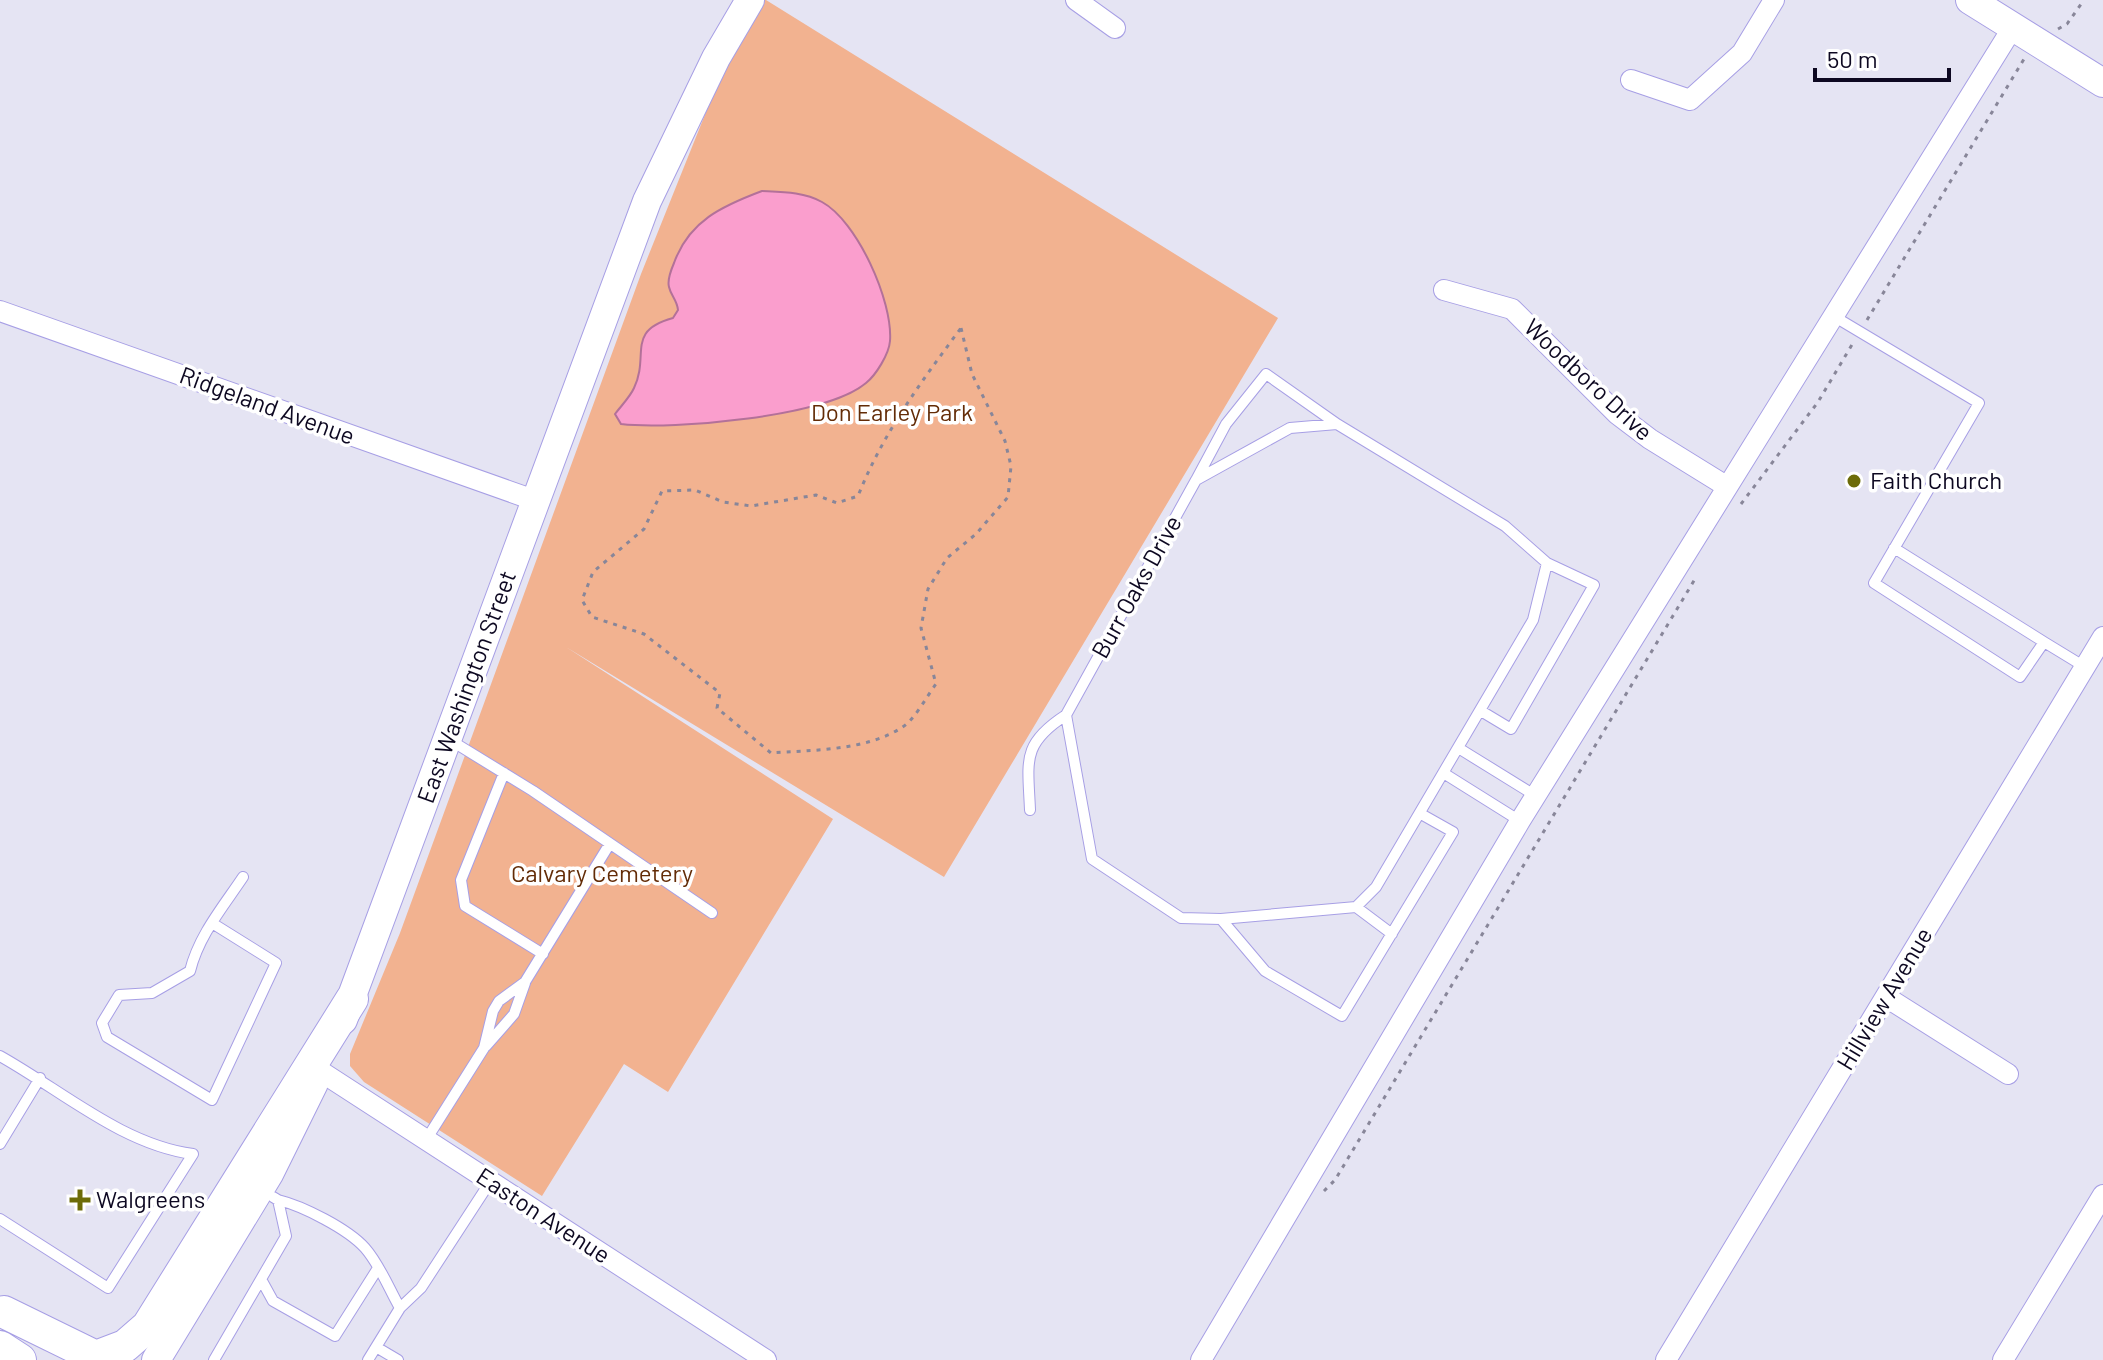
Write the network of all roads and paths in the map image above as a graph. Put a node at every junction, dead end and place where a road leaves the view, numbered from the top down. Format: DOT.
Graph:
graph roads {
  1 [pos="750,0"];
  2 [pos="1076,0"];
  3 [pos="1774,0"];
  4 [pos="1970,0"];
  5 [pos="2084,0"];
  6 [pos="2047,26"];
  7 [pos="2013,27"];
  8 [pos="1115,28"];
  9 [pos="2022,62"];
  10 [pos="1631,80"];
  11 [pos="2103,83"];
  12 [pos="1444,290"];
  13 [pos="0,311"];
  14 [pos="1835,317"];
  15 [pos="1859,332"];
  16 [pos="1337,424"];
  17 [pos="1196,480"];
  18 [pos="1726,486"];
  19 [pos="534,500"];
  20 [pos="1733,515"];
  21 [pos="1894,548"];
  22 [pos="1547,563"];
  23 [pos="1700,569"];
  24 [pos="2044,642"];
  25 [pos="2101,644"];
  26 [pos="2085,667"];
  27 [pos="1481,711"];
  28 [pos="1066,715"];
  29 [pos="887,735"];
  30 [pos="450,740"];
  31 [pos="1460,749"];
  32 [pos="504,773"];
  33 [pos="1445,774"];
  34 [pos="1536,796"];
  35 [pos="1030,810"];
  36 [pos="1421,814"];
  37 [pos="1520,821"];
  38 [pos="609,845"];
  39 [pos="243,877"];
  40 [pos="1356,907"];
  41 [pos="712,913"];
  42 [pos="1221,919"];
  43 [pos="212,923"];
  44 [pos="1392,934"];
  45 [pos="543,954"];
  46 [pos="525,982"];
  47 [pos="1886,997"];
  48 [pos="352,999"];
  49 [pos="484,1048"];
  50 [pos="0,1056"];
  51 [pos="320,1071"];
  52 [pos="2008,1074"];
  53 [pos="40,1078"];
  54 [pos="426,1140"];
  55 [pos="0,1144"];
  56 [pos="490,1182"];
  57 [pos="269,1195"];
  58 [pos="2103,1195"];
  59 [pos="1315,1200"];
  60 [pos="0,1219"];
  61 [pos="378,1268"];
  62 [pos="262,1281"];
  63 [pos="400,1308"];
  64 [pos="2,1311"];
  65 [pos="0,1347"];
  66 [pos="376,1347"];
  67 [pos="20,1360"];
  68 [pos="80,1360"];
  69 [pos="156,1360"];
  70 [pos="214,1360"];
  71 [pos="368,1360"];
  72 [pos="398,1360"];
  73 [pos="766,1360"];
  74 [pos="1201,1360"];
  75 [pos="1666,1360"];
  76 [pos="2003,1360"];
  1 -- 19 [label="main road, East Washington Street"];
  2 -- 8 [label="street"];
  3 -- 10 [label="street"];
  4 -- 7 [label="main road"];
  5 -- 6 [label="path"];
  7 -- 11 [label="main road"];
  7 -- 14 [label="street"];
  9 -- 15 [label="path"];
  12 -- 18 [label="street, Woodboro Drive"];
  13 -- 19 [label="street, Ridgeland Avenue"];
  14 -- 15 [label="lane"];
  14 -- 18 [label="street"];
  15 -- 20 [label="path"];
  15 -- 21 [label="lane"];
  16 -- 17 [label="lane"];
  16 -- 17 [label="lane, Burr Oaks Drive"];
  16 -- 22 [label="lane"];
  17 -- 28 [label="lane, Burr Oaks Drive"];
  18 -- 34 [label="street"];
  19 -- 30 [label="main road, East Washington Street"];
  21 -- 24 [label="lane"];
  21 -- 24 [label="lane"];
  22 -- 27 [label="lane"];
  22 -- 27 [label="lane"];
  23 -- 59 [label="path"];
  24 -- 26 [label="lane"];
  25 -- 26 [label="street, Hillview Avenue"];
  26 -- 47 [label="street, Hillview Avenue"];
  27 -- 31 [label="lane"];
  28 -- 35 [label="lane"];
  28 -- 42 [label="lane"];
  29 -- 29 [label="path"];
  30 -- 32 [label="lane"];
  30 -- 48 [label="main road, East Washington Street"];
  31 -- 33 [label="lane"];
  31 -- 34 [label="lane"];
  32 -- 38 [label="lane"];
  32 -- 45 [label="lane"];
  33 -- 36 [label="lane"];
  33 -- 37 [label="lane"];
  34 -- 37 [label="street"];
  36 -- 40 [label="lane"];
  36 -- 44 [label="lane"];
  37 -- 74 [label="street"];
  38 -- 41 [label="lane"];
  38 -- 45 [label="lane"];
  39 -- 43 [label="lane"];
  40 -- 42 [label="lane"];
  40 -- 44 [label="lane"];
  42 -- 44 [label="lane"];
  43 -- 43 [label="lane"];
  45 -- 46 [label="lane"];
  46 -- 49 [label="lane"];
  46 -- 49 [label="lane"];
  47 -- 52 [label="street"];
  47 -- 75 [label="street, Hillview Avenue"];
  48 -- 51 [label="main road, East Washington Street"];
  48 -- 64 [label="main road"];
  49 -- 54 [label="lane"];
  50 -- 53 [label="lane"];
  51 -- 54 [label="street, Easton Avenue"];
  51 -- 57 [label="main road, East Washington Street"];
  53 -- 55 [label="lane"];
  53 -- 60 [label="lane"];
  54 -- 56 [label="street, Easton Avenue"];
  56 -- 63 [label="lane"];
  56 -- 73 [label="street, Easton Avenue"];
  57 -- 61 [label="lane"];
  57 -- 62 [label="lane"];
  57 -- 69 [label="main road, East Washington Street"];
  58 -- 76 [label="street"];
  61 -- 62 [label="lane"];
  61 -- 63 [label="lane"];
  62 -- 70 [label="lane"];
  63 -- 66 [label="lane"];
  64 -- 68 [label="main road"];
  65 -- 67 [label="main road"];
  66 -- 71 [label="lane"];
  66 -- 72 [label="lane"];
}
